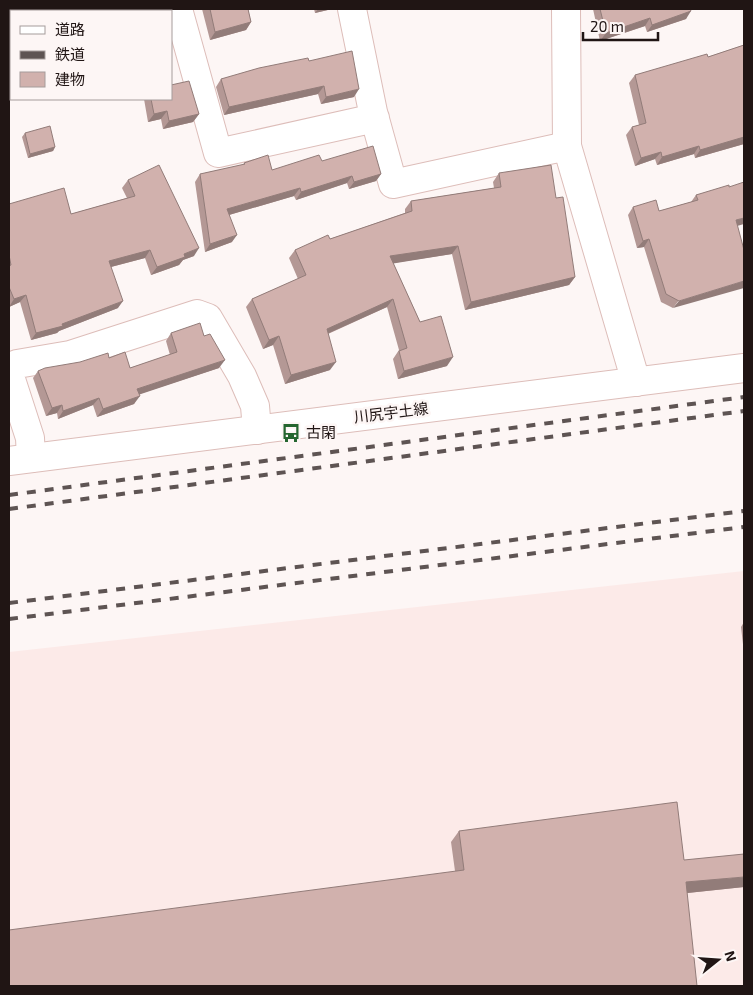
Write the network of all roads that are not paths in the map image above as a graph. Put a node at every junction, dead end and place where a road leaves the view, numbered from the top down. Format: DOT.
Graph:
graph roads {
  1 [pos="178,9"];
  2 [pos="352,9"];
  3 [pos="566,9"];
  4 [pos="375,118"];
  5 [pos="567,146"];
  6 [pos="9,367"];
  7 [pos="744,368"];
  8 [pos="9,373"];
  9 [pos="636,382"];
  10 [pos="257,430"];
  11 [pos="20,459"];
  1 -- 4 [label="street"];
  2 -- 4 [label="street"];
  3 -- 5 [label="street"];
  4 -- 5 [label="street"];
  5 -- 9 [label="street"];
  6 -- 10 [label="street"];
  7 -- 9 [label="street, 川尻宇土線"];
  8 -- 11 [label="street"];
  9 -- 10 [label="street, 川尻宇土線"];
  10 -- 11 [label="street, 川尻宇土線"];
}
